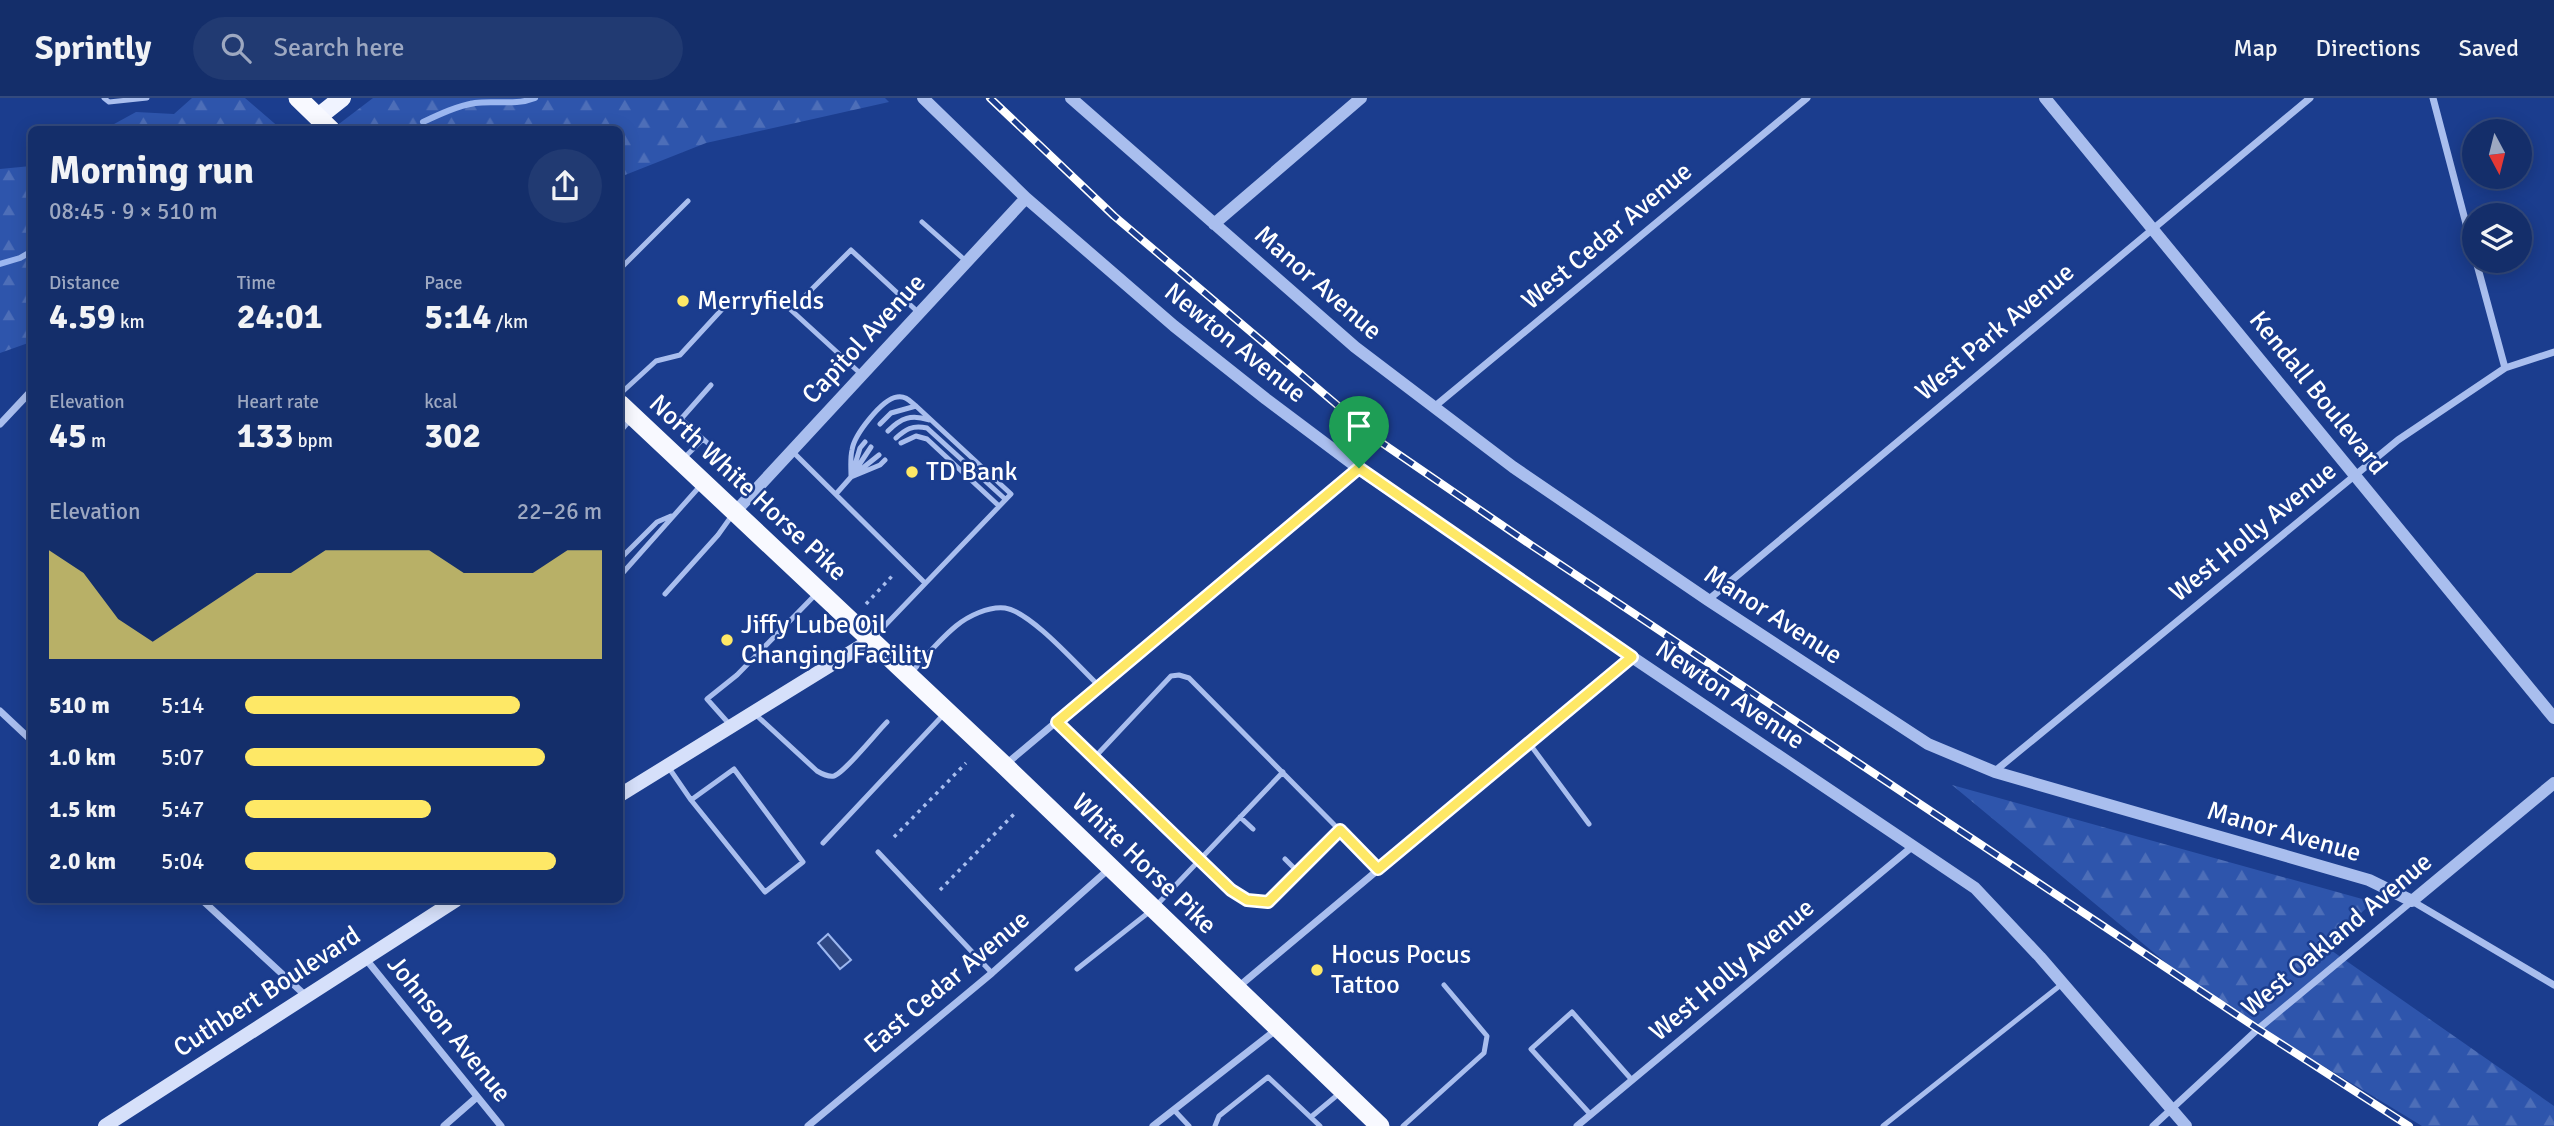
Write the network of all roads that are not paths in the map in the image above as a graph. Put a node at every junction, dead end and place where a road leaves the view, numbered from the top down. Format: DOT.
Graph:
graph roads {
  1 [pos="104,98"];
  2 [pos="147,98"];
  3 [pos="298,98"];
  4 [pos="342,98"];
  5 [pos="923,98"];
  6 [pos="1071,98"];
  7 [pos="1361,98"];
  8 [pos="1807,98"];
  9 [pos="2045,98"];
  10 [pos="2310,98"];
  11 [pos="2433,98"];
  12 [pos="325,123"];
  13 [pos="1026,198"];
  14 [pos="688,201"];
  15 [pos="2462,208"];
  16 [pos="922,222"];
  17 [pos="1214,224"];
  18 [pos="2152,228"];
  19 [pos="967,262"];
  20 [pos="623,266"];
  21 [pos="2479,273"];
  22 [pos="726,305"];
  23 [pos="919,313"];
  24 [pos="2554,352"];
  25 [pos="2505,368"];
  26 [pos="862,375"];
  27 [pos="710,385"];
  28 [pos="623,391"];
  29 [pos="28,394"];
  30 [pos="916,406"];
  31 [pos="1434,407"];
  32 [pos="627,411"];
  33 [pos="932,421"];
  34 [pos="880,424"];
  35 [pos="0,425"];
  36 [pos="888,431"];
  37 [pos="896,438"];
  38 [pos="704,439"];
  39 [pos="865,442"];
  40 [pos="901,443"];
  41 [pos="872,447"];
  42 [pos="792,451"];
  43 [pos="722,456"];
  44 [pos="882,457"];
  45 [pos="680,461"];
  46 [pos="1359,468"];
  47 [pos="2356,475"];
  48 [pos="851,477"];
  49 [pos="703,483"];
  50 [pos="836,494"];
  51 [pos="1005,499"];
  52 [pos="999,506"];
  53 [pos="735,512"];
  54 [pos="674,515"];
  55 [pos="623,556"];
  56 [pos="623,573"];
  57 [pos="924,582"];
  58 [pos="819,591"];
  59 [pos="665,594"];
  60 [pos="1708,600"];
  61 [pos="871,640"];
  62 [pos="1632,657"];
  63 [pos="909,675"];
  64 [pos="1099,686"];
  65 [pos="0,711"];
  66 [pos="947,711"];
  67 [pos="753,712"];
  68 [pos="2554,718"];
  69 [pos="887,722"];
  70 [pos="1057,722"];
  71 [pos="731,726"];
  72 [pos="28,737"];
  73 [pos="1529,743"];
  74 [pos="1095,757"];
  75 [pos="667,766"];
  76 [pos="1005,766"];
  77 [pos="1283,772"];
  78 [pos="1995,772"];
  79 [pos="2554,783"];
  80 [pos="623,793"];
  81 [pos="691,800"];
  82 [pos="1240,817"];
  83 [pos="1589,824"];
  84 [pos="1254,830"];
  85 [pos="1340,830"];
  86 [pos="823,843"];
  87 [pos="1913,846"];
  88 [pos="878,852"];
  89 [pos="1199,859"];
  90 [pos="1285,859"];
  91 [pos="1111,868"];
  92 [pos="1378,869"];
  93 [pos="1298,872"];
  94 [pos="2412,901"];
  95 [pos="205,903"];
  96 [pos="451,903"];
  97 [pos="1153,909"];
  98 [pos="365,958"];
  99 [pos="1077,969"];
  100 [pos="992,973"];
  101 [pos="2062,984"];
  102 [pos="1444,985"];
  103 [pos="2554,985"];
  104 [pos="1236,988"];
  105 [pos="306,996"];
  106 [pos="1277,1028"];
  107 [pos="1632,1080"];
  108 [pos="1343,1090"];
  109 [pos="477,1097"];
  110 [pos="1174,1110"];
  111 [pos="2172,1110"];
  112 [pos="1311,1117"];
  113 [pos="1589,1117"];
  114 [pos="105,1126"];
  115 [pos="444,1126"];
  116 [pos="500,1126"];
  117 [pos="808,1126"];
  118 [pos="1153,1126"];
  119 [pos="1189,1126"];
  120 [pos="1215,1126"];
  121 [pos="1320,1126"];
  122 [pos="1380,1126"];
  123 [pos="1403,1126"];
  124 [pos="1577,1126"];
  125 [pos="1593,1126"];
  126 [pos="1884,1126"];
  127 [pos="2153,1126"];
  128 [pos="2186,1126"];
  1 -- 2 [label="lane"];
  3 -- 12 [label="highway"];
  4 -- 12 [label="main road"];
  5 -- 13 [label="street, Newton Avenue"];
  6 -- 17 [label="street, Manor Avenue"];
  7 -- 17 [label="street"];
  8 -- 31 [label="street, West Cedar Avenue"];
  9 -- 18 [label="street, Kendall Boulevard"];
  10 -- 18 [label="street, West Park Avenue"];
  11 -- 15 [label="street"];
  13 -- 19 [label="street, Capitol Avenue"];
  13 -- 46 [label="street, Newton Avenue"];
  14 -- 20 [label="lane"];
  16 -- 19 [label="lane"];
  17 -- 31 [label="street, Manor Avenue"];
  18 -- 47 [label="street, Kendall Boulevard"];
  18 -- 60 [label="street, West Park Avenue"];
  19 -- 23 [label="street, Capitol Avenue"];
  21 -- 25 [label="street"];
  22 -- 28 [label="lane"];
  23 -- 26 [label="street, Capitol Avenue"];
  23 -- 26 [label="lane"];
  24 -- 25 [label="street, West Holly Avenue"];
  25 -- 47 [label="street, West Holly Avenue"];
  26 -- 42 [label="street, Capitol Avenue"];
  27 -- 38 [label="lane"];
  29 -- 35 [label="street"];
  30 -- 33 [label="lane"];
  30 -- 34 [label="lane"];
  30 -- 48 [label="lane"];
  31 -- 60 [label="street, Manor Avenue"];
  32 -- 45 [label="highway, North White Horse Pike"];
  33 -- 36 [label="lane"];
  33 -- 51 [label="lane"];
  37 -- 51 [label="lane"];
  38 -- 43 [label="lane"];
  38 -- 45 [label="lane"];
  39 -- 48 [label="lane"];
  40 -- 52 [label="lane"];
  41 -- 48 [label="lane"];
  42 -- 50 [label="lane"];
  42 -- 53 [label="street, Capitol Avenue"];
  44 -- 48 [label="lane"];
  45 -- 49 [label="highway, North White Horse Pike"];
  46 -- 62 [label="street, Newton Avenue"];
  46 -- 64 [label="street"];
  47 -- 68 [label="street, Kendall Boulevard"];
  47 -- 78 [label="street, West Holly Avenue"];
  48 -- 50 [label="lane"];
  49 -- 53 [label="highway, North White Horse Pike"];
  49 -- 54 [label="lane"];
  50 -- 57 [label="lane"];
  51 -- 52 [label="lane"];
  52 -- 57 [label="lane"];
  53 -- 58 [label="highway, North White Horse Pike"];
  53 -- 59 [label="lane"];
  54 -- 55 [label="lane"];
  54 -- 56 [label="lane"];
  57 -- 61 [label="lane"];
  58 -- 61 [label="highway, North White Horse Pike"];
  58 -- 71 [label="lane"];
  60 -- 78 [label="street, Manor Avenue"];
  61 -- 63 [label="highway, White Horse Pike"];
  61 -- 67 [label="main road"];
  62 -- 73 [label="street"];
  62 -- 87 [label="street, Newton Avenue"];
  63 -- 64 [label="lane"];
  63 -- 66 [label="highway, White Horse Pike"];
  64 -- 70 [label="street"];
  65 -- 72 [label="street"];
  66 -- 76 [label="highway, White Horse Pike"];
  66 -- 86 [label="lane"];
  67 -- 69 [label="lane"];
  67 -- 71 [label="main road"];
  70 -- 74 [label="lane"];
  70 -- 76 [label="street"];
  71 -- 75 [label="main road"];
  73 -- 83 [label="lane"];
  73 -- 92 [label="street"];
  74 -- 77 [label="lane"];
  74 -- 89 [label="lane"];
  75 -- 80 [label="main road"];
  75 -- 81 [label="lane"];
  76 -- 91 [label="highway, White Horse Pike"];
  77 -- 82 [label="lane"];
  77 -- 85 [label="lane"];
  78 -- 94 [label="street, Manor Avenue"];
  79 -- 94 [label="street, West Oakland Avenue"];
  81 -- 81 [label="lane"];
  82 -- 84 [label="lane"];
  82 -- 89 [label="lane"];
  85 -- 92 [label="lane"];
  85 -- 93 [label="lane"];
  87 -- 101 [label="street, Newton Avenue"];
  87 -- 107 [label="street, West Holly Avenue"];
  88 -- 100 [label="lane"];
  89 -- 93 [label="lane"];
  89 -- 97 [label="lane"];
  90 -- 93 [label="lane"];
  91 -- 97 [label="highway, White Horse Pike"];
  91 -- 100 [label="street, East Cedar Avenue"];
  92 -- 104 [label="street"];
  94 -- 103 [label="street, Manor Avenue"];
  94 -- 111 [label="street, West Oakland Avenue"];
  95 -- 105 [label="street"];
  96 -- 98 [label="main road, Cuthbert Boulevard"];
  97 -- 99 [label="lane"];
  97 -- 104 [label="highway, White Horse Pike"];
  98 -- 105 [label="main road, Cuthbert Boulevard"];
  98 -- 109 [label="street, Johnson Avenue"];
  100 -- 117 [label="street, East Cedar Avenue"];
  101 -- 111 [label="street, Newton Avenue"];
  101 -- 126 [label="lane"];
  102 -- 123 [label="lane"];
  104 -- 106 [label="highway, White Horse Pike"];
  105 -- 114 [label="main road, Cuthbert Boulevard"];
  106 -- 108 [label="highway, White Horse Pike"];
  106 -- 110 [label="street"];
  107 -- 113 [label="street, West Holly Avenue"];
  107 -- 113 [label="lane"];
  108 -- 112 [label="lane"];
  108 -- 122 [label="highway, White Horse Pike"];
  109 -- 115 [label="street"];
  109 -- 116 [label="street, Johnson Avenue"];
  110 -- 118 [label="street"];
  110 -- 119 [label="lane"];
  111 -- 127 [label="street, West Oakland Avenue"];
  111 -- 128 [label="street, Newton Avenue"];
  112 -- 120 [label="lane"];
  112 -- 121 [label="lane"];
  113 -- 124 [label="street, West Holly Avenue"];
  113 -- 125 [label="lane"];
}
